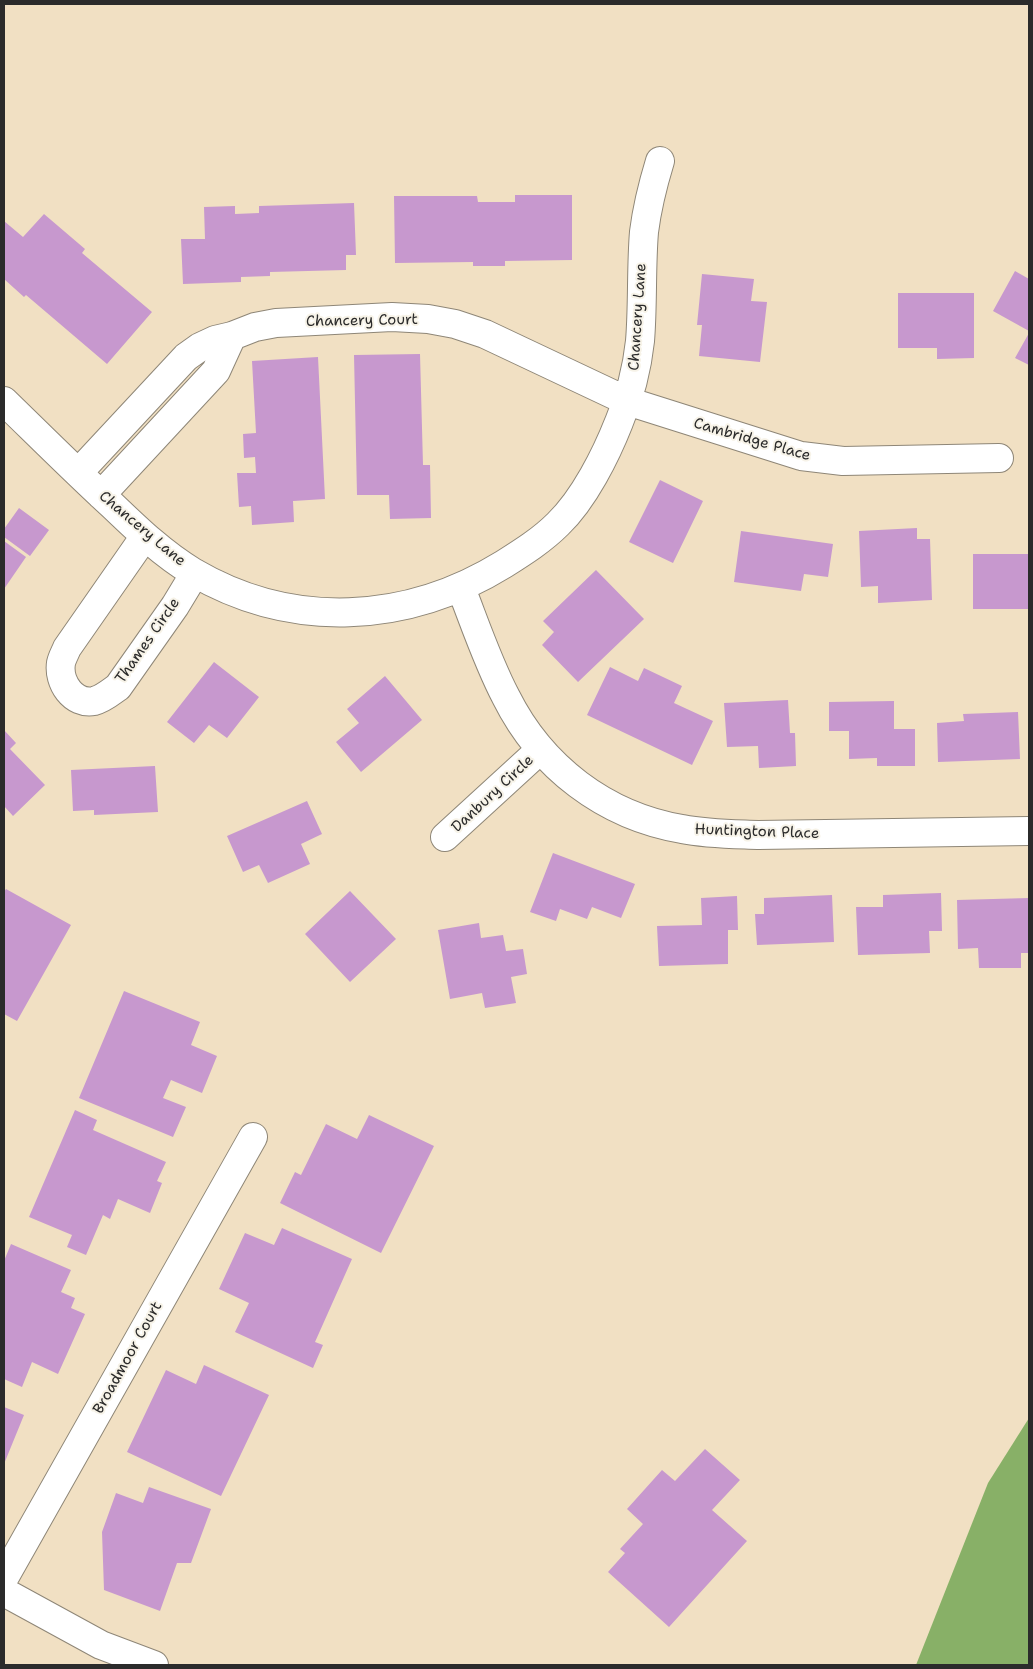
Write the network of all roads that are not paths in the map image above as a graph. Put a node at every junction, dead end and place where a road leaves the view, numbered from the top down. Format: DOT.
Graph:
graph roads {
  1 [pos="660,161"];
  2 [pos="232,336"];
  3 [pos="4,402"];
  4 [pos="627,402"];
  5 [pos="999,458"];
  6 [pos="78,473"];
  7 [pos="101,495"];
  8 [pos="146,536"];
  9 [pos="194,573"];
  10 [pos="461,588"];
  11 [pos="540,750"];
  12 [pos="1029,831"];
  13 [pos="445,837"];
  14 [pos="253,1137"];
  15 [pos="4,1578"];
  16 [pos="4,1592"];
  17 [pos="154,1665"];
  1 -- 4 [label="street, Chancery Lane"];
  2 -- 4 [label="street, Chancery Court"];
  2 -- 6 [label="street, Chancery Court"];
  2 -- 7 [label="street"];
  3 -- 6 [label="street, Chancery Lane"];
  4 -- 5 [label="street, Cambridge Place"];
  4 -- 10 [label="street, Chancery Lane"];
  6 -- 7 [label="street, Chancery Lane"];
  7 -- 8 [label="street, Chancery Lane"];
  8 -- 9 [label="street, Chancery Lane"];
  8 -- 9 [label="street, Thames Circle"];
  9 -- 10 [label="street, Chancery Lane"];
  10 -- 11 [label="street, Huntington Place"];
  11 -- 12 [label="street, Huntington Place"];
  11 -- 13 [label="street, Danbury Circle"];
  14 -- 15 [label="street, Broadmoor Court"];
  16 -- 17 [label="street"];
}
